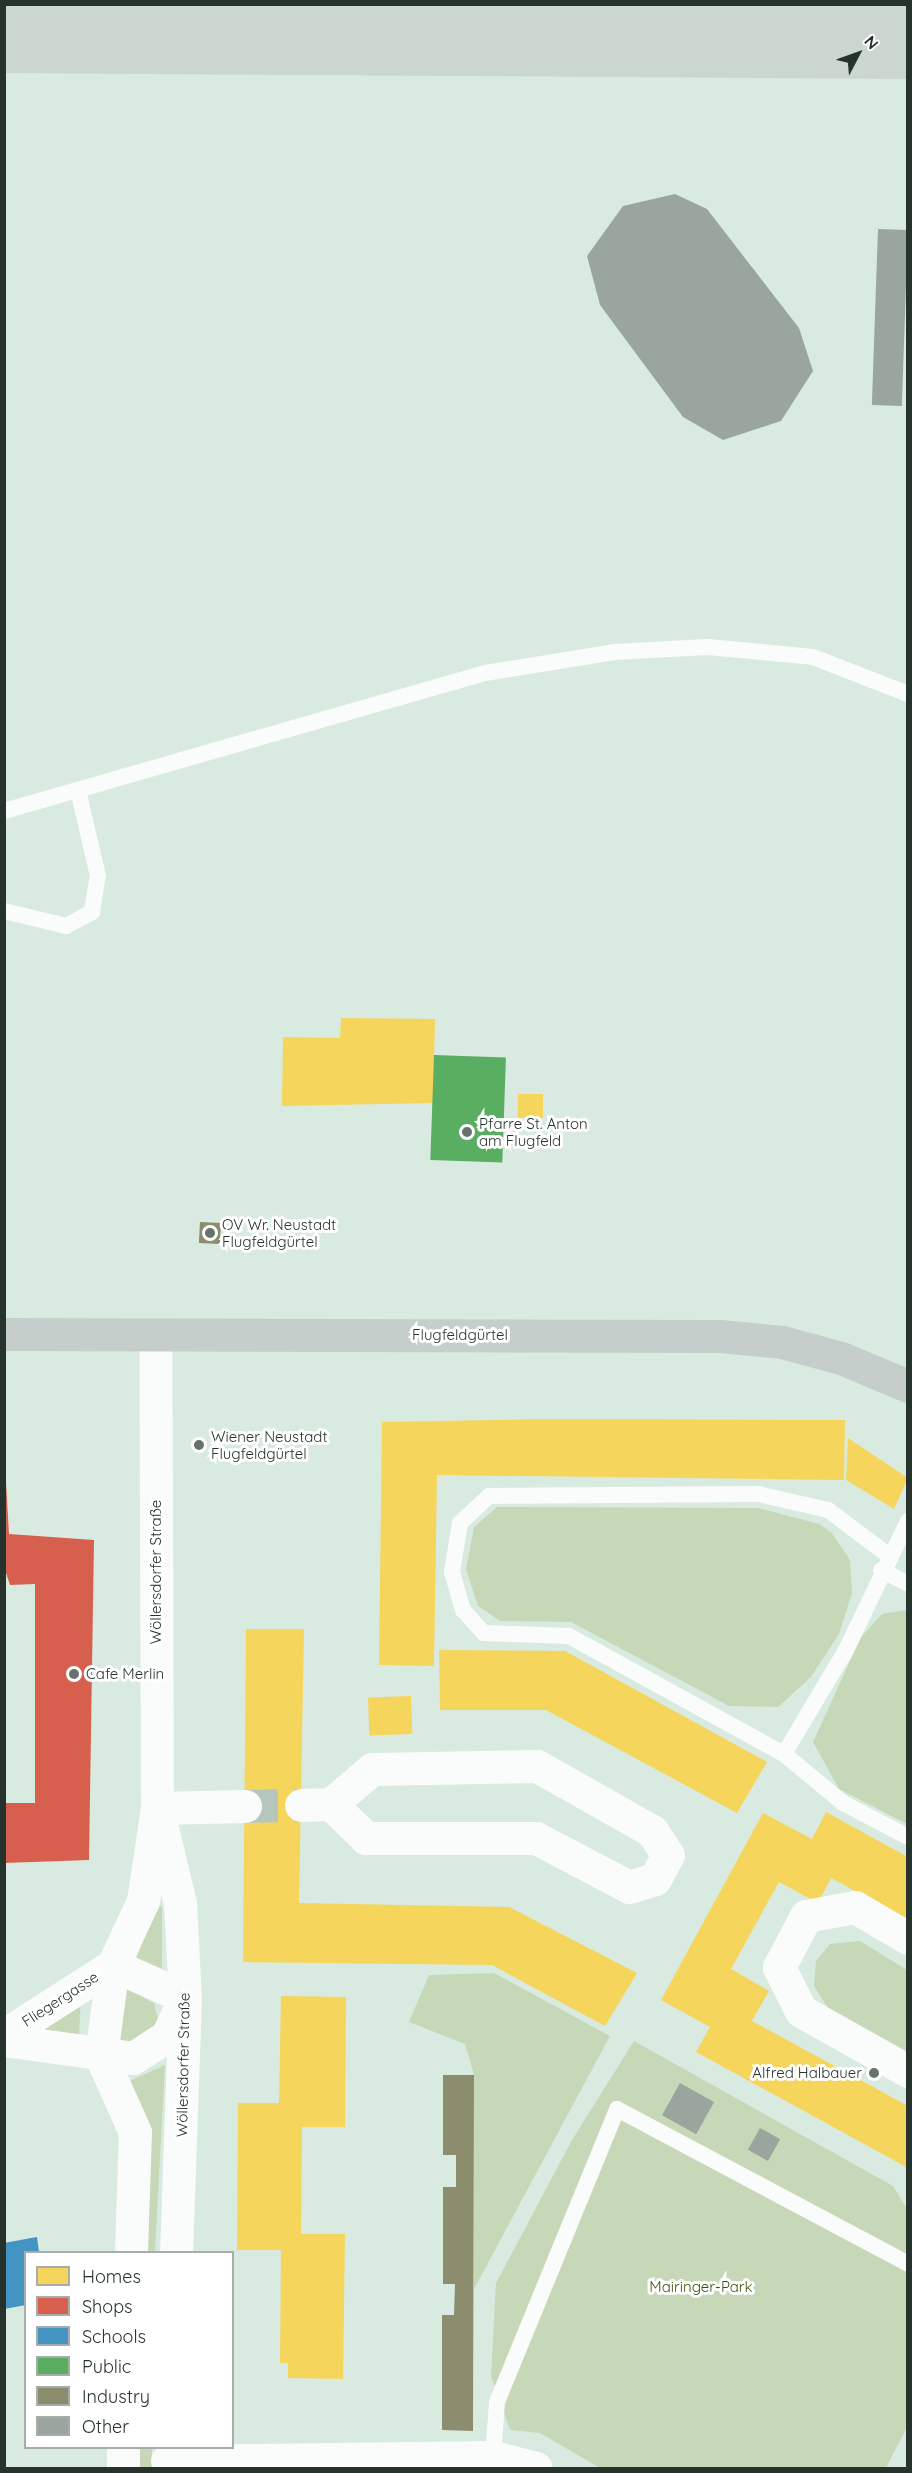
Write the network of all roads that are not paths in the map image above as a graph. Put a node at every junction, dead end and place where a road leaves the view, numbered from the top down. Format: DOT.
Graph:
graph roads {
  1 [pos="908,694"];
  2 [pos="78,790"];
  3 [pos="4,811"];
  4 [pos="4,911"];
  5 [pos="4,1334"];
  6 [pos="155,1336"];
  7 [pos="908,1386"];
  8 [pos="908,1521"];
  9 [pos="884,1563"];
  10 [pos="908,1584"];
  11 [pos="784,1754"];
  12 [pos="316,1804"];
  13 [pos="245,1806"];
  14 [pos="157,1808"];
  15 [pos="908,1837"];
  16 [pos="908,1938"];
  17 [pos="113,1965"];
  18 [pos="185,1996"];
  19 [pos="4,2035"];
  20 [pos="4,2040"];
  21 [pos="101,2056"];
  22 [pos="908,2071"];
  23 [pos="130,2251"];
  24 [pos="176,2251"];
  25 [pos="908,2264"];
  26 [pos="123,2449"];
  27 [pos="493,2457"];
  28 [pos="167,2459"];
  29 [pos="123,2469"];
  30 [pos="536,2469"];
  1 -- 2 [label="lane"];
  2 -- 3 [label="lane"];
  2 -- 4 [label="lane"];
  5 -- 6 [label="street, Flugfeldgürtel"];
  6 -- 7 [label="street, Flugfeldgürtel"];
  6 -- 14 [label="street, Wöllersdorfer Straße"];
  8 -- 9 [label="lane"];
  9 -- 10 [label="lane"];
  9 -- 11 [label="lane"];
  9 -- 11 [label="lane"];
  11 -- 15 [label="lane"];
  12 -- 12 [label="street"];
  13 -- 14 [label="street"];
  14 -- 17 [label="street, Wöllersdorfer Straße"];
  14 -- 18 [label="street, Wöllersdorfer Straße"];
  16 -- 22 [label="street"];
  17 -- 18 [label="street, Fliegergasse"];
  17 -- 19 [label="street, Fliegergasse"];
  17 -- 21 [label="street, Wöllersdorfer Straße"];
  18 -- 21 [label="street, Fliegergasse"];
  18 -- 24 [label="street, Wöllersdorfer Straße"];
  20 -- 21 [label="street, Fliegergasse"];
  21 -- 23 [label="street"];
  25 -- 27 [label="lane"];
  26 -- 29 [label="street"];
  27 -- 28 [label="street"];
  27 -- 30 [label="street"];
}
